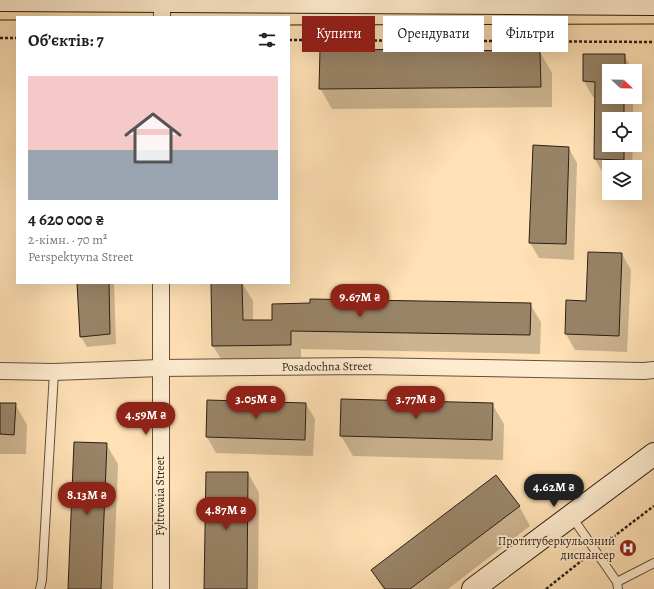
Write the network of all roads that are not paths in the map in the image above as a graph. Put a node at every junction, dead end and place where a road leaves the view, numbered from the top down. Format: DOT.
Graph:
graph roads {
  1 [pos="0,0"];
  2 [pos="654,4"];
  3 [pos="162,6"];
  4 [pos="160,284"];
  5 [pos="160,368"];
  6 [pos="654,370"];
  7 [pos="0,371"];
  8 [pos="54,372"];
  9 [pos="654,454"];
  10 [pos="571,516"];
  11 [pos="654,563"];
  12 [pos="617,586"];
  13 [pos="40,589"];
  14 [pos="161,589"];
  15 [pos="474,589"];
  1 -- 3 [label="street"];
  2 -- 3 [label="street"];
  4 -- 5 [label="street, Fyltrovaia Street"];
  5 -- 6 [label="street, Posadochna Street"];
  5 -- 8 [label="street, Posadochna Street"];
  5 -- 14 [label="street, Fyltrovaia Street"];
  7 -- 8 [label="street, Posadochna Street"];
  8 -- 13 [label="lane"];
  9 -- 10 [label="street"];
  10 -- 12 [label="lane"];
  10 -- 15 [label="street"];
  11 -- 12 [label="lane"];
}
